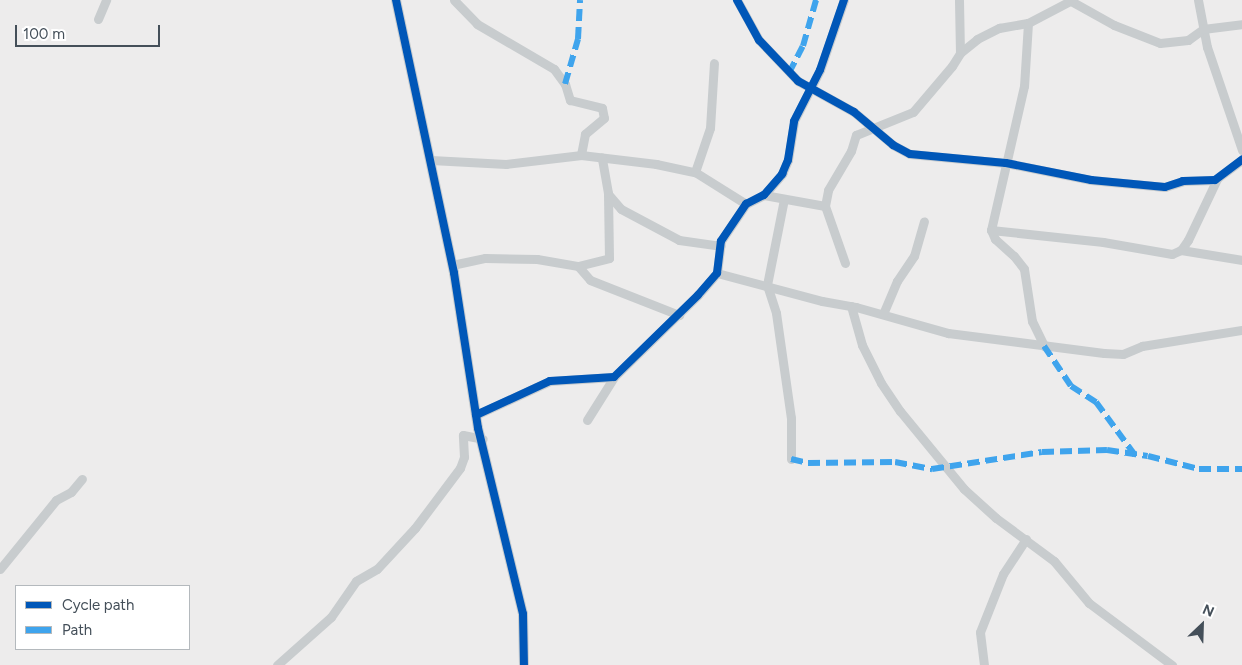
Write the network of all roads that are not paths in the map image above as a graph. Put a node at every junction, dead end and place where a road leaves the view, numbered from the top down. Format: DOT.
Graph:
graph roads {
  1 [pos="106,0"];
  2 [pos="396,0"];
  3 [pos="454,0"];
  4 [pos="736,0"];
  5 [pos="844,0"];
  6 [pos="959,0"];
  7 [pos="1072,0"];
  8 [pos="1198,0"];
  9 [pos="98,20"];
  10 [pos="1028,23"];
  11 [pos="1242,24"];
  12 [pos="1203,29"];
  13 [pos="960,53"];
  14 [pos="714,63"];
  15 [pos="809,89"];
  16 [pos="873,129"];
  17 [pos="1242,150"];
  18 [pos="581,155"];
  19 [pos="602,158"];
  20 [pos="431,160"];
  21 [pos="1006,163"];
  22 [pos="1240,164"];
  23 [pos="695,172"];
  24 [pos="1217,179"];
  25 [pos="608,193"];
  26 [pos="764,195"];
  27 [pos="784,199"];
  28 [pos="746,204"];
  29 [pos="825,206"];
  30 [pos="924,221"];
  31 [pos="991,230"];
  32 [pos="721,246"];
  33 [pos="1181,250"];
  34 [pos="1242,260"];
  35 [pos="845,263"];
  36 [pos="452,265"];
  37 [pos="578,266"];
  38 [pos="717,273"];
  39 [pos="767,285"];
  40 [pos="851,306"];
  41 [pos="883,314"];
  42 [pos="679,315"];
  43 [pos="1242,330"];
  44 [pos="1044,346"];
  45 [pos="614,377"];
  46 [pos="476,415"];
  47 [pos="587,420"];
  48 [pos="482,439"];
  49 [pos="791,459"];
  50 [pos="82,479"];
  51 [pos="1026,539"];
  52 [pos="0,569"];
  53 [pos="277,665"];
  54 [pos="524,665"];
  55 [pos="984,665"];
  56 [pos="1172,665"];
  1 -- 9 [label="street"];
  2 -- 20 [label="street"];
  3 -- 18 [label="street"];
  4 -- 15 [label="street"];
  5 -- 15 [label="street"];
  6 -- 13 [label="street"];
  7 -- 10 [label="street"];
  7 -- 12 [label="street"];
  8 -- 12 [label="street"];
  10 -- 13 [label="street"];
  10 -- 21 [label="street"];
  11 -- 12 [label="street"];
  12 -- 17 [label="street"];
  13 -- 16 [label="street"];
  14 -- 23 [label="street"];
  15 -- 16 [label="street"];
  15 -- 26 [label="street"];
  16 -- 21 [label="street"];
  16 -- 29 [label="street"];
  18 -- 19 [label="street"];
  18 -- 20 [label="street"];
  19 -- 23 [label="street"];
  19 -- 25 [label="street"];
  20 -- 36 [label="street"];
  21 -- 24 [label="street"];
  21 -- 31 [label="street"];
  22 -- 24 [label="street"];
  23 -- 28 [label="street"];
  24 -- 33 [label="street"];
  25 -- 32 [label="street"];
  25 -- 37 [label="street"];
  26 -- 27 [label="street"];
  26 -- 28 [label="street"];
  27 -- 29 [label="street"];
  27 -- 39 [label="street"];
  28 -- 32 [label="street"];
  29 -- 35 [label="street"];
  30 -- 41 [label="street"];
  31 -- 33 [label="street"];
  31 -- 44 [label="street"];
  32 -- 38 [label="street"];
  33 -- 34 [label="street"];
  36 -- 37 [label="street"];
  36 -- 46 [label="street"];
  37 -- 42 [label="street"];
  38 -- 39 [label="street"];
  38 -- 42 [label="street"];
  39 -- 40 [label="street"];
  39 -- 49 [label="street"];
  40 -- 41 [label="street"];
  40 -- 51 [label="street"];
  41 -- 44 [label="street"];
  42 -- 45 [label="street"];
  43 -- 44 [label="street"];
  45 -- 46 [label="street"];
  45 -- 47 [label="street"];
  46 -- 48 [label="street"];
  48 -- 53 [label="street"];
  48 -- 54 [label="street"];
  50 -- 52 [label="street"];
  51 -- 55 [label="street"];
  51 -- 56 [label="street"];
}
